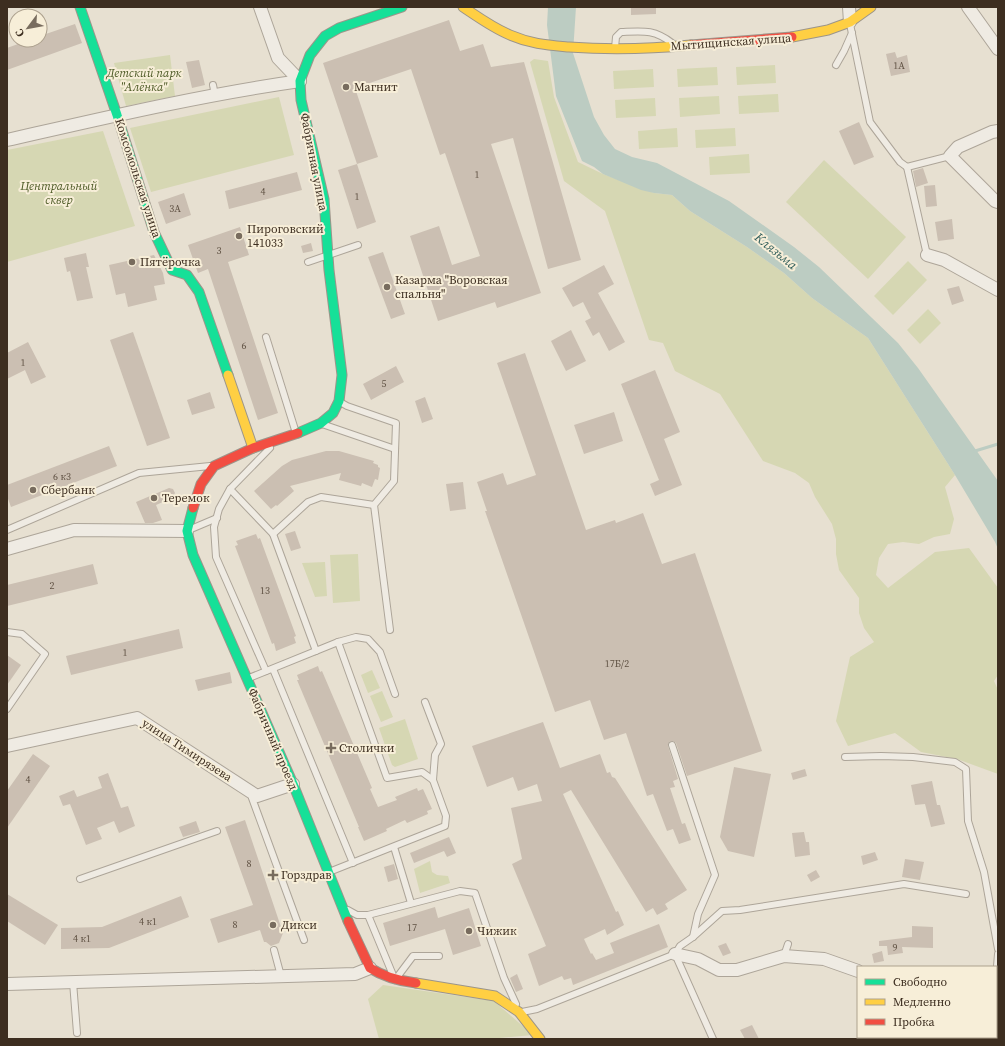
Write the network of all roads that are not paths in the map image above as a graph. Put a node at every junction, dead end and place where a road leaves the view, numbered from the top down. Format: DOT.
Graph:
graph roads {
  1 [pos="80,7"];
  2 [pos="260,7"];
  3 [pos="402,7"];
  4 [pos="849,7"];
  5 [pos="871,7"];
  6 [pos="968,7"];
  7 [pos="468,9"];
  8 [pos="386,10"];
  9 [pos="851,28"];
  10 [pos="677,47"];
  11 [pos="615,49"];
  12 [pos="998,49"];
  13 [pos="836,65"];
  14 [pos="300,81"];
  15 [pos="117,114"];
  16 [pos="998,131"];
  17 [pos="7,140"];
  18 [pos="950,156"];
  19 [pos="907,167"];
  20 [pos="998,202"];
  21 [pos="358,246"];
  22 [pos="927,255"];
  23 [pos="328,256"];
  24 [pos="308,262"];
  25 [pos="998,290"];
  26 [pos="266,337"];
  27 [pos="339,401"];
  28 [pos="321,423"];
  29 [pos="296,434"];
  30 [pos="277,441"];
  31 [pos="253,448"];
  32 [pos="395,449"];
  33 [pos="214,466"];
  34 [pos="230,489"];
  35 [pos="374,505"];
  36 [pos="217,518"];
  37 [pos="7,530"];
  38 [pos="187,531"];
  39 [pos="273,534"];
  40 [pos="7,549"];
  41 [pos="390,630"];
  42 [pos="7,632"];
  43 [pos="338,642"];
  44 [pos="316,651"];
  45 [pos="273,669"];
  46 [pos="266,671"];
  47 [pos="248,679"];
  48 [pos="395,694"];
  49 [pos="425,702"];
  50 [pos="7,709"];
  51 [pos="672,745"];
  52 [pos="7,746"];
  53 [pos="846,758"];
  54 [pos="433,780"];
  55 [pos="293,784"];
  56 [pos="252,798"];
  57 [pos="217,831"];
  58 [pos="394,847"];
  59 [pos="353,863"];
  60 [pos="328,873"];
  61 [pos="80,879"];
  62 [pos="966,894"];
  63 [pos="411,903"];
  64 [pos="341,906"];
  65 [pos="368,915"];
  66 [pos="693,937"];
  67 [pos="304,940"];
  68 [pos="788,944"];
  69 [pos="998,949"];
  70 [pos="274,950"];
  71 [pos="675,954"];
  72 [pos="998,954"];
  73 [pos="439,956"];
  74 [pos="784,956"];
  75 [pos="997,966"];
  76 [pos="370,968"];
  77 [pos="857,971"];
  78 [pos="281,976"];
  79 [pos="395,980"];
  80 [pos="73,982"];
  81 [pos="7,984"];
  82 [pos="519,1012"];
  83 [pos="77,1033"];
  84 [pos="540,1039"];
  85 [pos="713,1039"];
  1 -- 15 [label="street, Комсомольская улица"];
  2 -- 14 [label="street"];
  3 -- 8 [label="street, Фабричная улица"];
  4 -- 9 [label="street"];
  5 -- 9 [label="street, Мытищинская улица"];
  6 -- 12 [label="street"];
  7 -- 11 [label="street, Мытищинская улица"];
  8 -- 14 [label="street, Фабричная улица"];
  9 -- 10 [label="street, Мытищинская улица"];
  9 -- 13 [label="lane"];
  9 -- 19 [label="lane"];
  10 -- 11 [label="street, Мытищинская улица"];
  10 -- 11 [label="lane"];
  14 -- 15 [label="street"];
  14 -- 23 [label="street, Фабричная улица"];
  15 -- 17 [label="street"];
  15 -- 31 [label="street, Комсомольская улица"];
  16 -- 18 [label="street"];
  18 -- 19 [label="lane"];
  18 -- 20 [label="street"];
  19 -- 22 [label="lane"];
  21 -- 23 [label="lane"];
  22 -- 25 [label="street"];
  23 -- 24 [label="lane"];
  23 -- 27 [label="street, Фабричная улица"];
  26 -- 29 [label="lane"];
  27 -- 28 [label="street, Фабричный проезд"];
  27 -- 32 [label="lane"];
  28 -- 29 [label="street, Фабричный проезд"];
  28 -- 32 [label="lane"];
  29 -- 30 [label="street, Фабричный проезд"];
  30 -- 31 [label="street, Фабричный проезд"];
  30 -- 34 [label="lane"];
  31 -- 33 [label="street, Фабричный проезд"];
  32 -- 35 [label="lane"];
  33 -- 37 [label="lane"];
  33 -- 38 [label="street, Фабричный проезд"];
  34 -- 36 [label="lane"];
  34 -- 39 [label="lane"];
  35 -- 39 [label="lane"];
  35 -- 41 [label="lane"];
  36 -- 38 [label="lane"];
  36 -- 46 [label="lane"];
  38 -- 40 [label="street"];
  38 -- 47 [label="street, Фабричный проезд"];
  39 -- 44 [label="lane"];
  42 -- 50 [label="lane"];
  43 -- 44 [label="lane"];
  43 -- 48 [label="lane"];
  43 -- 54 [label="lane"];
  44 -- 45 [label="lane"];
  45 -- 46 [label="lane"];
  45 -- 59 [label="lane"];
  46 -- 47 [label="lane"];
  47 -- 55 [label="street, Фабричный проезд"];
  49 -- 54 [label="lane"];
  51 -- 66 [label="lane"];
  52 -- 55 [label="street, улица Тимирязева"];
  53 -- 69 [label="lane"];
  54 -- 58 [label="lane"];
  55 -- 60 [label="street, Фабричный проезд"];
  56 -- 67 [label="lane"];
  57 -- 61 [label="lane"];
  58 -- 59 [label="lane"];
  58 -- 63 [label="lane"];
  59 -- 60 [label="lane"];
  60 -- 64 [label="street, Фабричный проезд"];
  62 -- 66 [label="lane"];
  63 -- 65 [label="lane"];
  63 -- 82 [label="lane"];
  64 -- 65 [label="lane"];
  64 -- 76 [label="street, Фабричный проезд"];
  65 -- 79 [label="lane"];
  66 -- 71 [label="lane"];
  68 -- 74 [label="lane"];
  70 -- 78 [label="lane"];
  71 -- 74 [label="street"];
  71 -- 82 [label="lane"];
  71 -- 85 [label="lane"];
  72 -- 75 [label="lane"];
  73 -- 79 [label="lane"];
  74 -- 77 [label="street"];
  76 -- 78 [label="street"];
  76 -- 79 [label="street"];
  78 -- 80 [label="street"];
  79 -- 82 [label="street"];
  80 -- 81 [label="street"];
  80 -- 83 [label="lane"];
  82 -- 84 [label="street"];
}
